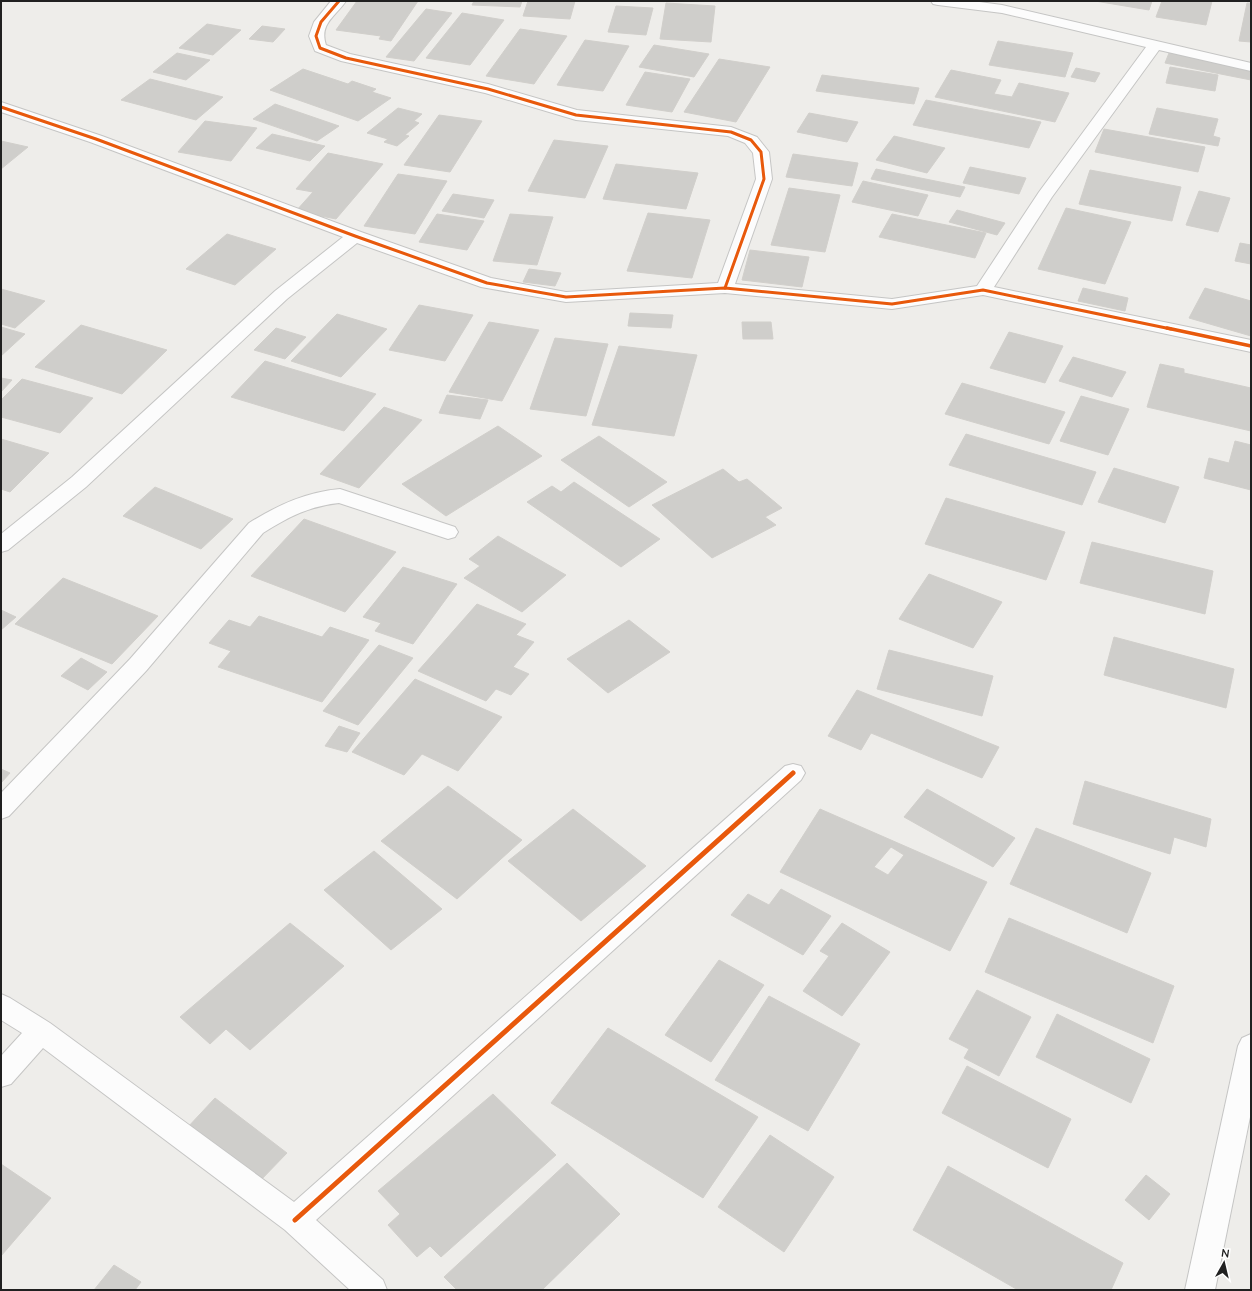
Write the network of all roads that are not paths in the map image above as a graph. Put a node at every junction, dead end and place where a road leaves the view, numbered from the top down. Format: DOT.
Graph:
graph roads {
  1 [pos="339,1"];
  2 [pos="938,1"];
  3 [pos="1156,44"];
  4 [pos="1251,66"];
  5 [pos="1,107"];
  6 [pos="355,236"];
  7 [pos="726,288"];
  8 [pos="984,290"];
  9 [pos="1251,346"];
  10 [pos="448,532"];
  11 [pos="1,545"];
  12 [pos="793,773"];
  13 [pos="1,809"];
  14 [pos="1,1006"];
  15 [pos="41,1031"];
  16 [pos="1251,1046"];
  17 [pos="1,1075"];
  18 [pos="295,1220"];
  19 [pos="372,1290"];
  20 [pos="1200,1290"];
  1 -- 7 [label="street"];
  2 -- 3 [label="street"];
  3 -- 4 [label="street"];
  3 -- 8 [label="street"];
  5 -- 6 [label="street"];
  6 -- 7 [label="street"];
  6 -- 11 [label="street"];
  7 -- 8 [label="street"];
  8 -- 9 [label="street"];
  10 -- 13 [label="street"];
  12 -- 18 [label="street"];
  14 -- 15 [label="street"];
  15 -- 17 [label="street"];
  15 -- 18 [label="street"];
  16 -- 20 [label="street"];
  18 -- 19 [label="street"];
}
